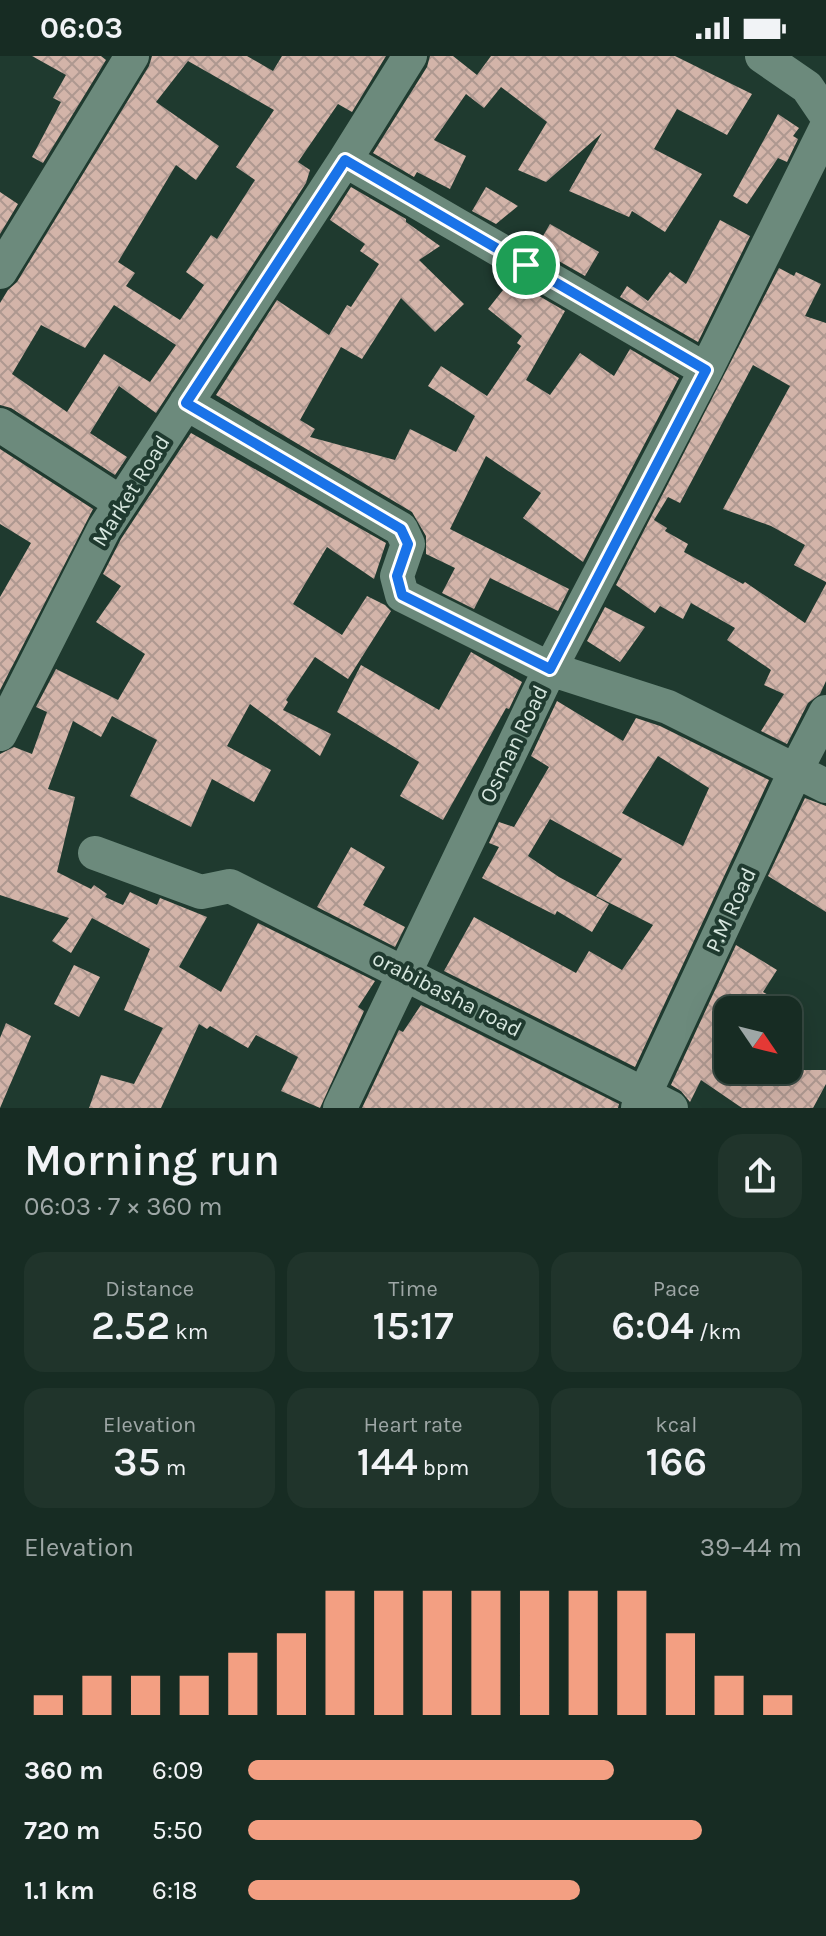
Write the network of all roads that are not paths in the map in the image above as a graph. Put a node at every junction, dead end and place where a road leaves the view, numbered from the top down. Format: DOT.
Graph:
graph roads {
  1 [pos="132,56"];
  2 [pos="410,56"];
  3 [pos="762,56"];
  4 [pos="826,115"];
  5 [pos="826,128"];
  6 [pos="345,160"];
  7 [pos="0,272"];
  8 [pos="706,370"];
  9 [pos="186,403"];
  10 [pos="0,425"];
  11 [pos="121,503"];
  12 [pos="550,669"];
  13 [pos="826,712"];
  14 [pos="0,734"];
  15 [pos="796,770"];
  16 [pos="826,786"];
  17 [pos="95,853"];
  18 [pos="405,972"];
  19 [pos="651,1104"];
  20 [pos="340,1108"];
  1 -- 7 [label="street"];
  2 -- 6 [label="street, Market Road"];
  3 -- 4 [label="street"];
  5 -- 8 [label="street, Osman Road"];
  6 -- 8 [label="street"];
  6 -- 9 [label="street, Market Road"];
  8 -- 12 [label="street, Osman Road"];
  9 -- 11 [label="street, Market Road"];
  9 -- 12 [label="street"];
  10 -- 11 [label="street"];
  11 -- 14 [label="street, Market Road"];
  12 -- 15 [label="street"];
  12 -- 18 [label="street, Osman Road"];
  13 -- 15 [label="street, P.M Road"];
  15 -- 16 [label="street"];
  15 -- 19 [label="street, P.M Road"];
  17 -- 18 [label="street, orabibasha road"];
  18 -- 19 [label="street, orabibasha road"];
  18 -- 20 [label="street, Osman Road"];
}
